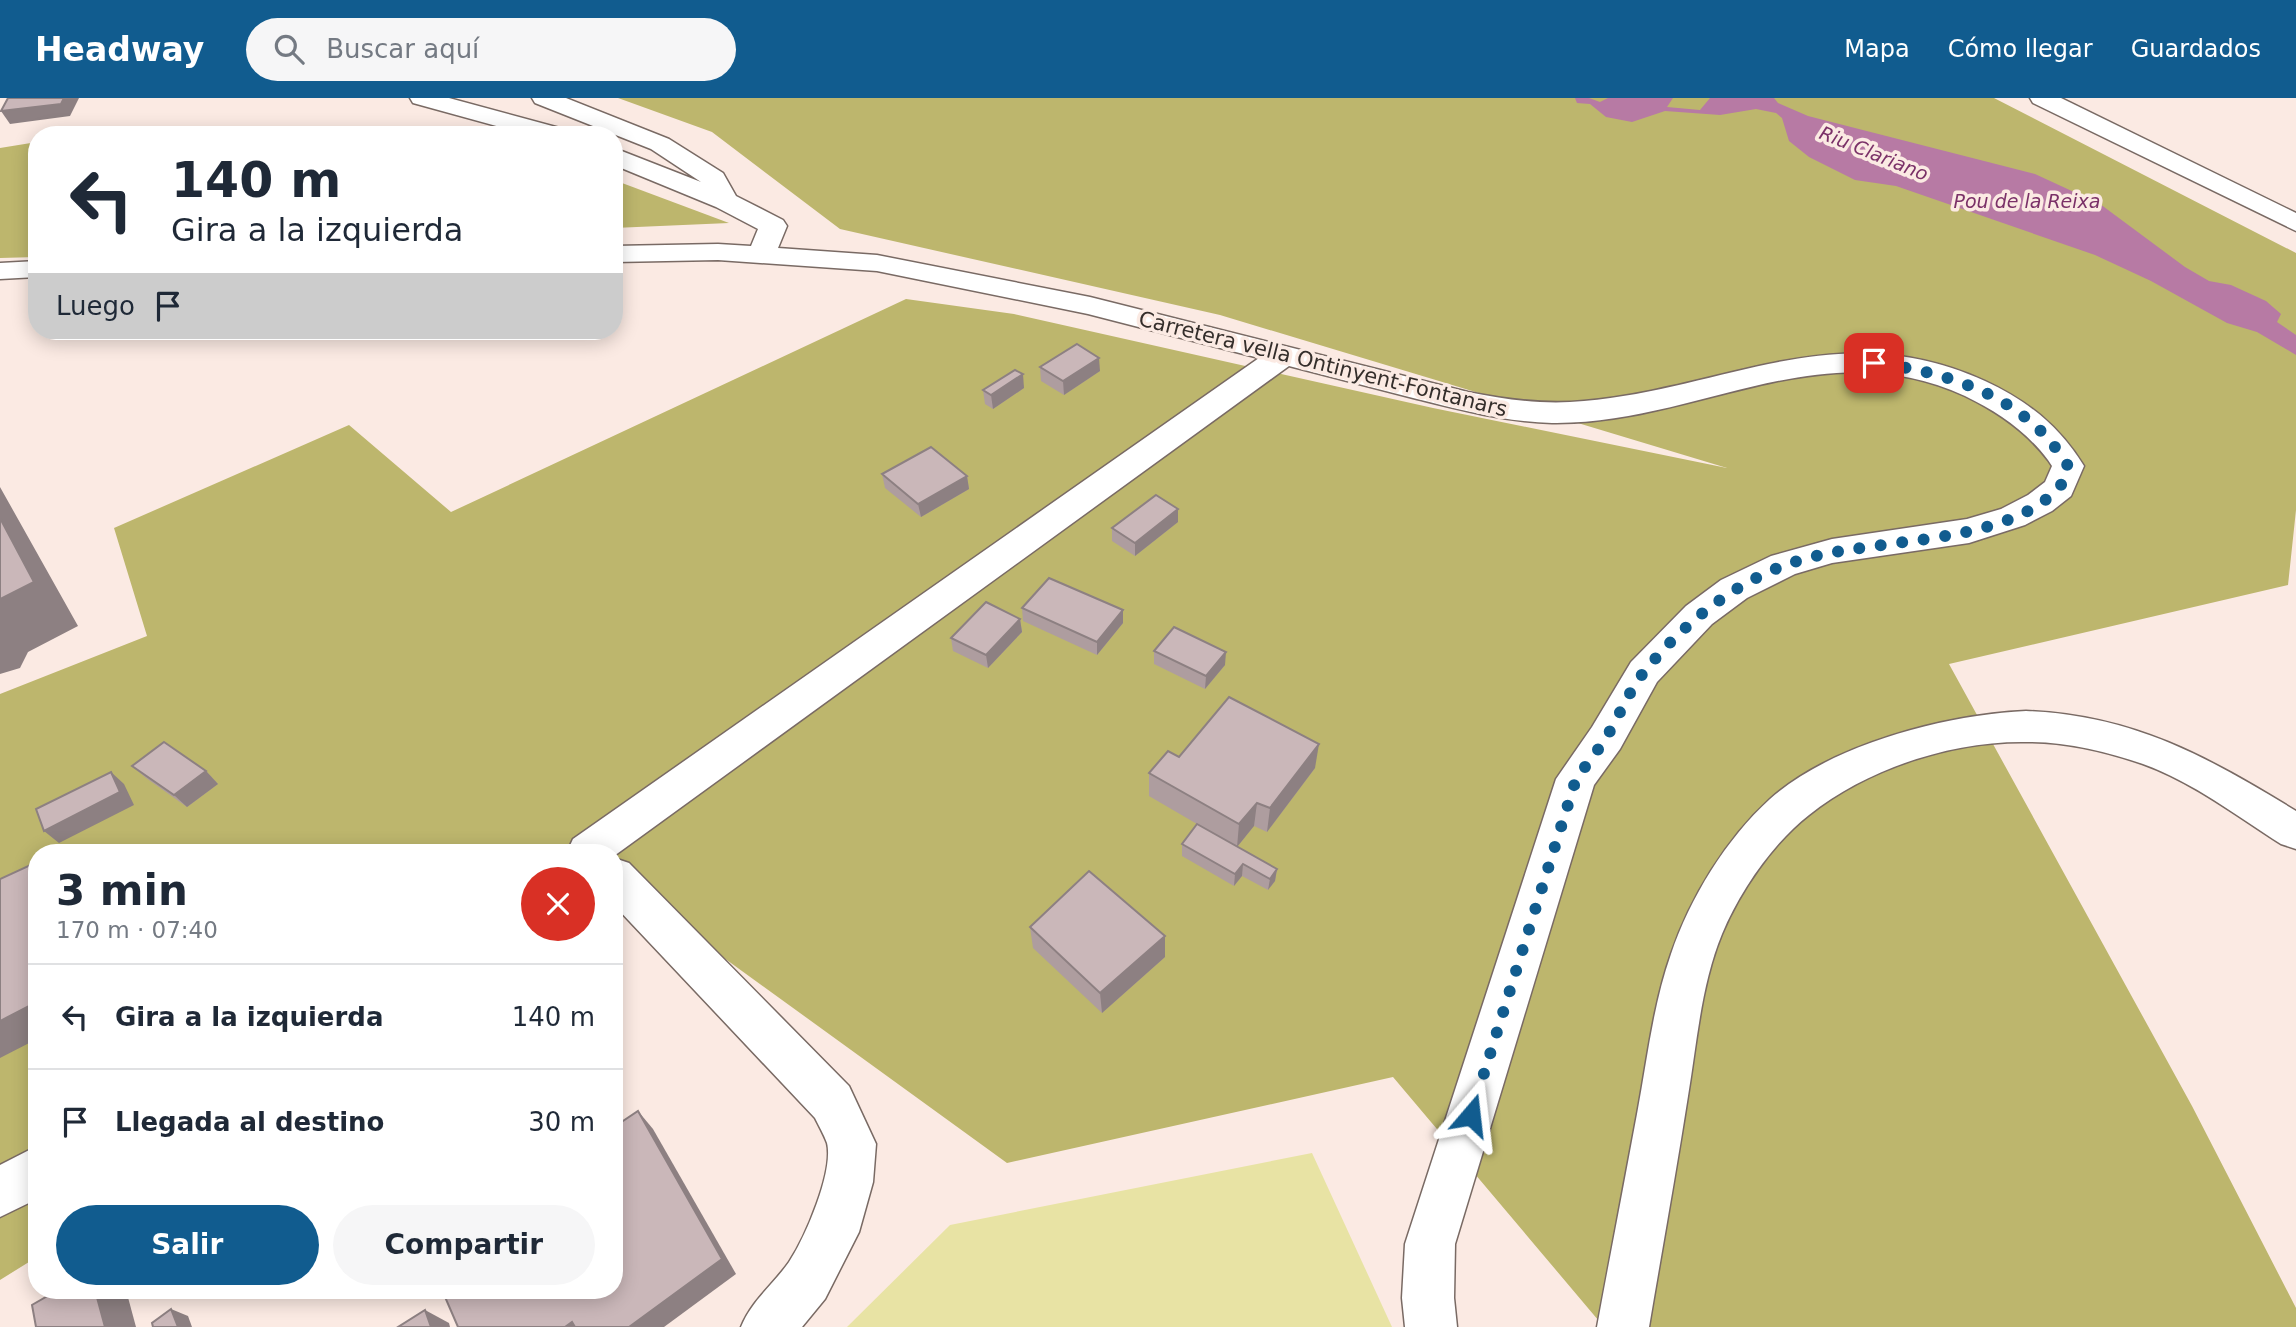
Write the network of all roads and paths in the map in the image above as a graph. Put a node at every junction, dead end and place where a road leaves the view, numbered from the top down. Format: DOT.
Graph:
graph roads {
  1 [pos="422,98"];
  2 [pos="544,98"];
  3 [pos="2042,98"];
  4 [pos="525,126"];
  5 [pos="615,126"];
  6 [pos="623,129"];
  7 [pos="623,160"];
  8 [pos="725,201"];
  9 [pos="2296,223"];
  10 [pos="623,254"];
  11 [pos="761,255"];
  12 [pos="28,269"];
  13 [pos="0,271"];
  14 [pos="1284,355"];
  15 [pos="2296,832"];
  16 [pos="615,844"];
  17 [pos="623,886"];
  18 [pos="28,1176"];
  19 [pos="0,1192"];
  20 [pos="767,1327"];
  21 [pos="1432,1327"];
  22 [pos="1623,1327"];
  1 -- 4 [label="street"];
  2 -- 5 [label="street"];
  3 -- 9 [label="street"];
  6 -- 8 [label="street"];
  7 -- 8 [label="street"];
  8 -- 11 [label="street"];
  10 -- 11 [label="street, Carretera vella Ontinyent-Fontanars"];
  11 -- 14 [label="street, Carretera vella Ontinyent-Fontanars"];
  12 -- 13 [label="street"];
  14 -- 16 [label="street"];
  14 -- 21 [label="street, Carretera vella Ontinyent-Fontanars"];
  15 -- 22 [label="street"];
  17 -- 20 [label="street"];
  18 -- 19 [label="street"];
}
